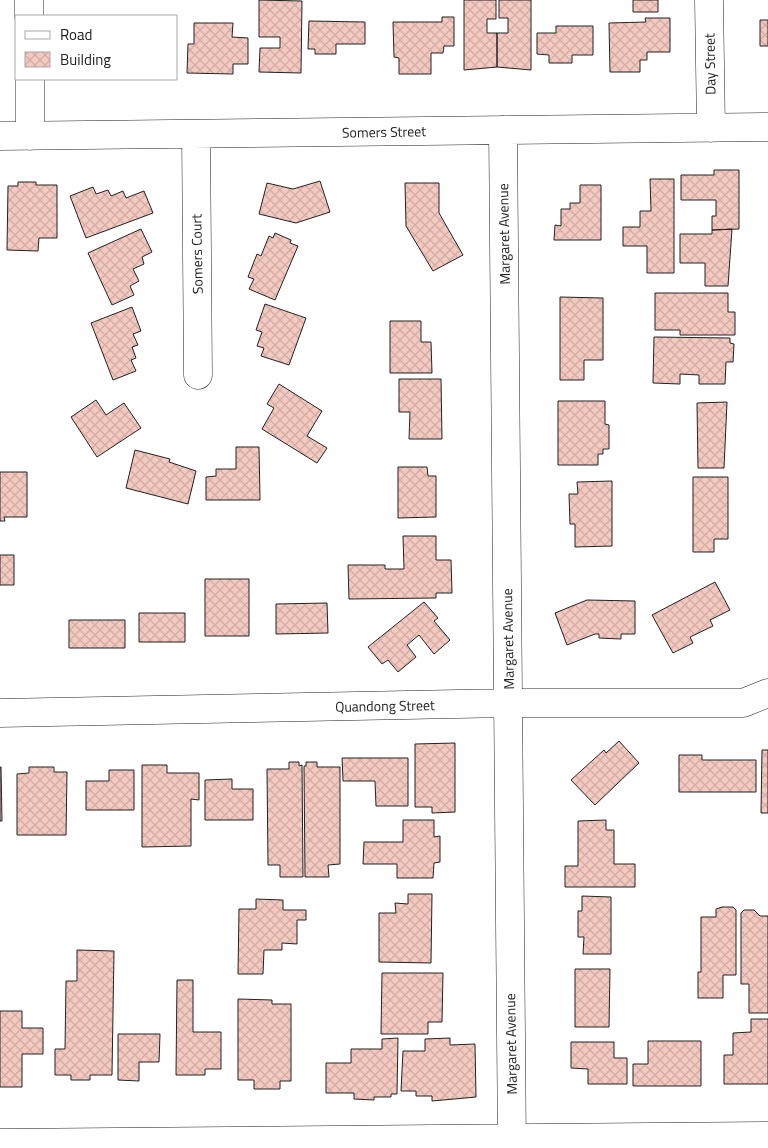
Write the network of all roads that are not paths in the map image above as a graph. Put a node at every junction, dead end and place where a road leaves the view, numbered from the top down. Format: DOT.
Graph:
graph roads {
  1 [pos="29,0"];
  2 [pos="708,0"];
  3 [pos="29,15"];
  4 [pos="30,80"];
  5 [pos="768,127"];
  6 [pos="711,128"];
  7 [pos="503,130"];
  8 [pos="196,134"];
  9 [pos="0,136"];
  10 [pos="30,136"];
  11 [pos="198,375"];
  12 [pos="768,693"];
  13 [pos="508,703"];
  14 [pos="0,713"];
  15 [pos="768,1136"];
  16 [pos="0,1143"];
  17 [pos="512,1143"];
  18 [pos="212,1145"];
  1 -- 3 [label="street"];
  2 -- 6 [label="street, Day Street"];
  4 -- 10 [label="street"];
  5 -- 6 [label="street, Somers Street"];
  6 -- 7 [label="street, Somers Street"];
  7 -- 8 [label="street, Somers Street"];
  7 -- 13 [label="street, Margaret Avenue"];
  8 -- 10 [label="street, Somers Street"];
  8 -- 11 [label="street, Somers Court"];
  9 -- 10 [label="street, Somers Street"];
  12 -- 13 [label="street, Quandong Street"];
  13 -- 14 [label="street, Quandong Street"];
  13 -- 17 [label="street, Margaret Avenue"];
  15 -- 17 [label="street"];
  16 -- 18 [label="street"];
  17 -- 18 [label="street"];
}
